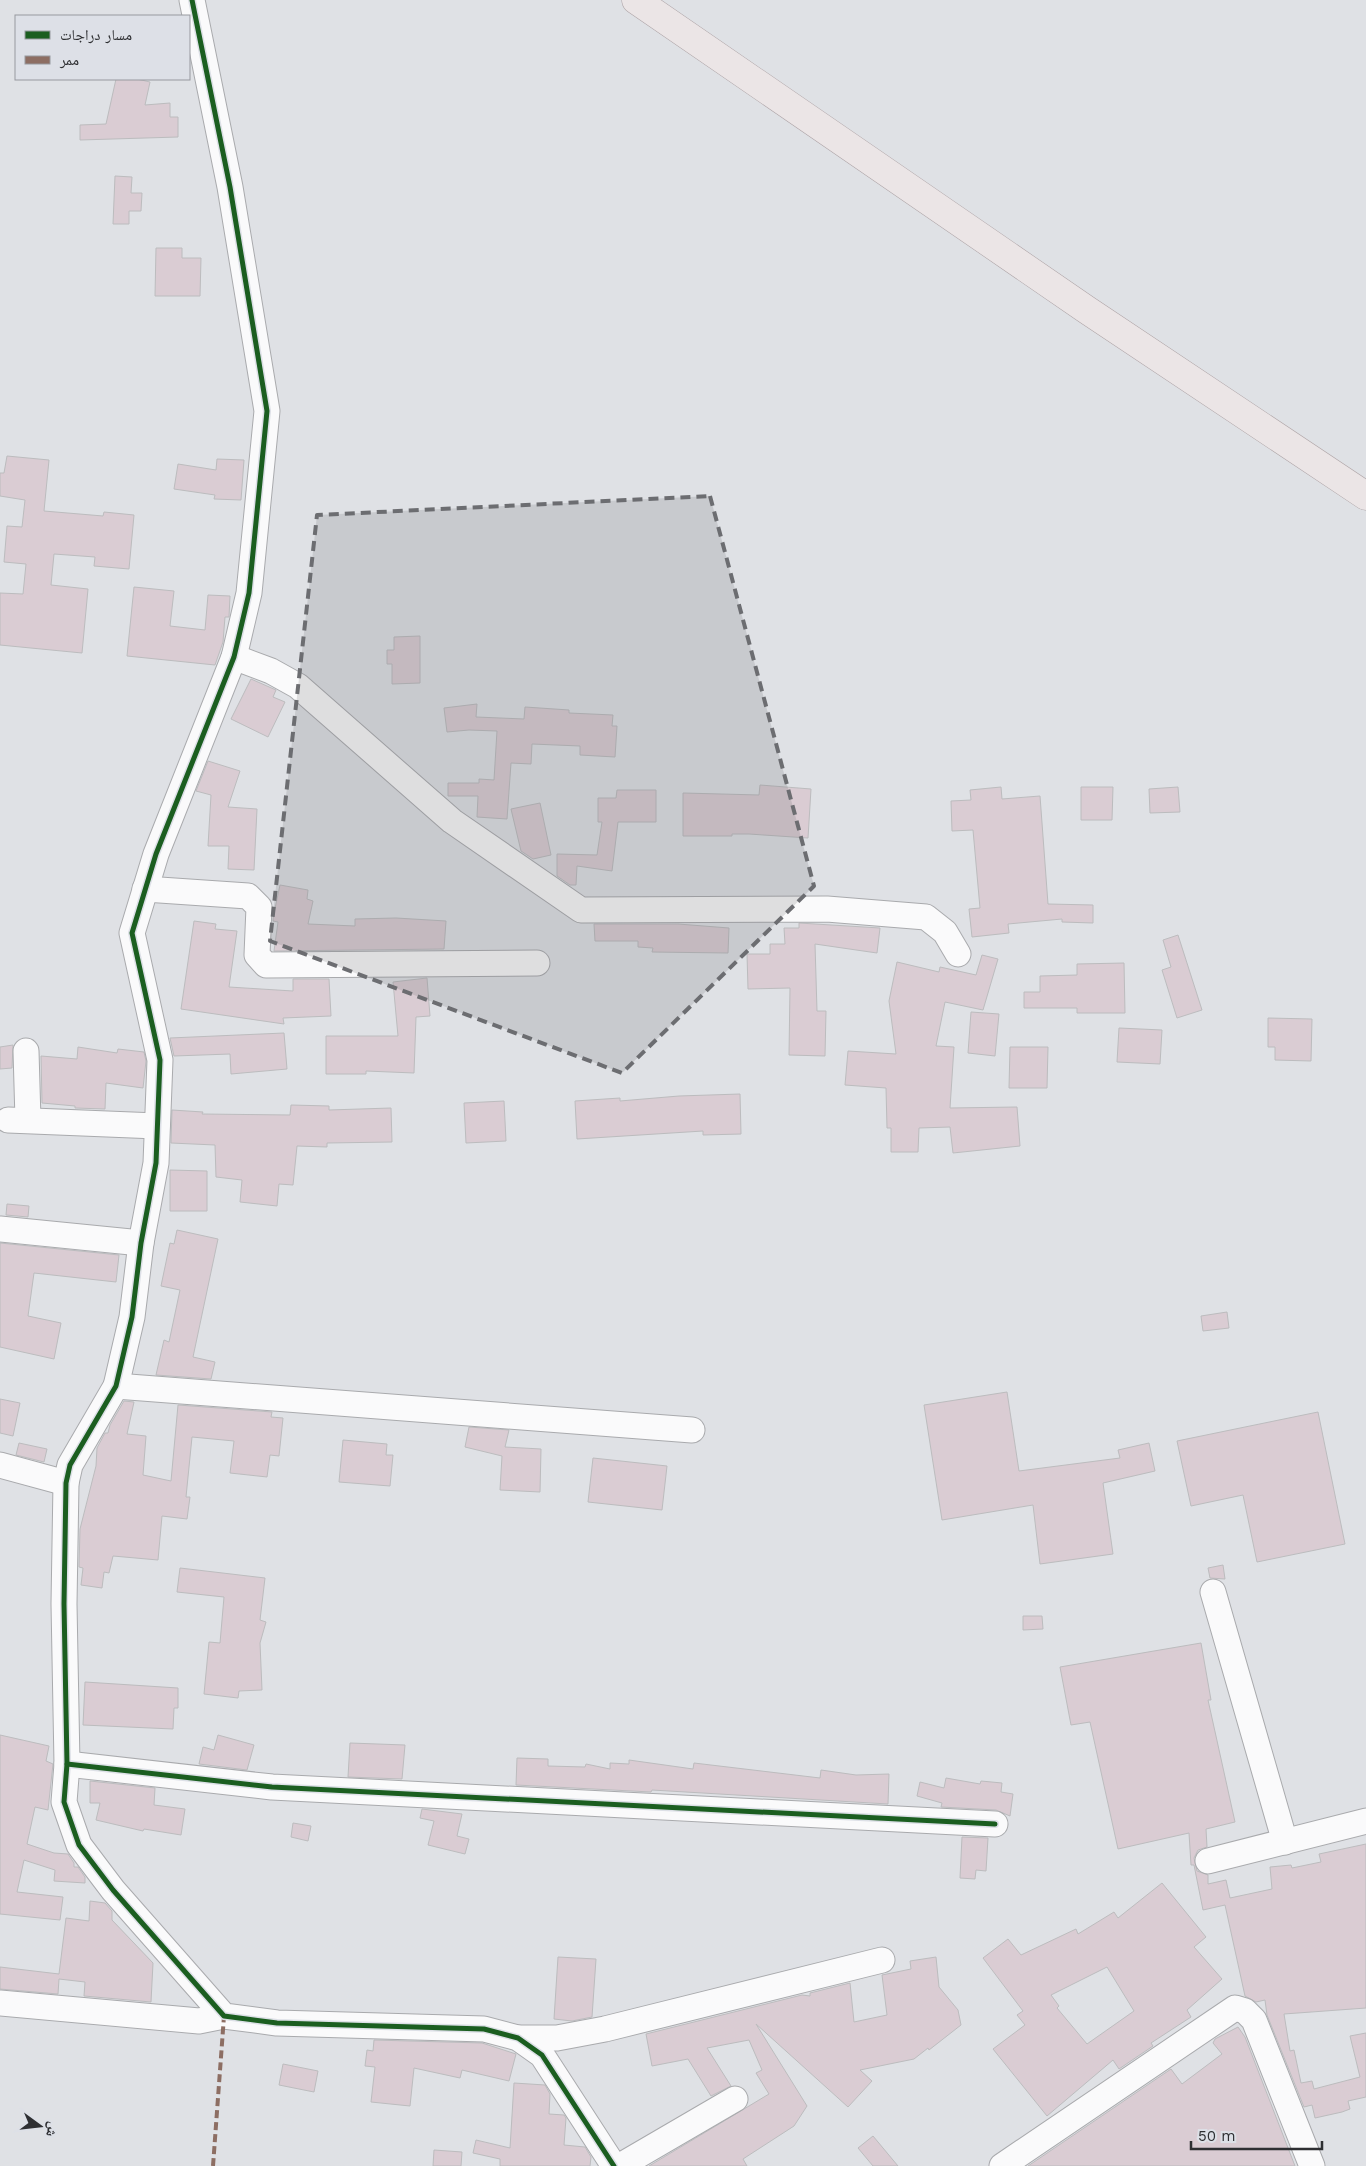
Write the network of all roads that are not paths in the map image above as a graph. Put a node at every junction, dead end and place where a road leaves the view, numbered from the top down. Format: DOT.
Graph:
graph roads {
  1 [pos="192,0"];
  2 [pos="636,0"];
  3 [pos="1366,496"];
  4 [pos="234,657"];
  5 [pos="145,889"];
  6 [pos="958,954"];
  7 [pos="537,963"];
  8 [pos="26,1050"];
  9 [pos="158,1126"];
  10 [pos="0,1229"];
  11 [pos="141,1243"];
  12 [pos="116,1386"];
  13 [pos="692,1430"];
  14 [pos="0,1466"];
  15 [pos="66,1483"];
  16 [pos="1213,1592"];
  17 [pos="67,1764"];
  18 [pos="1366,1821"];
  19 [pos="995,1824"];
  20 [pos="1285,1842"];
  21 [pos="1208,1861"];
  22 [pos="882,1960"];
  23 [pos="0,2003"];
  24 [pos="224,2016"];
  25 [pos="518,2038"];
  26 [pos="735,2099"];
  27 [pos="614,2166"];
  28 [pos="620,2166"];
  29 [pos="1002,2166"];
  30 [pos="1312,2166"];
  1 -- 4 [label="street"];
  2 -- 3 [label="main road"];
  4 -- 5 [label="street"];
  4 -- 6 [label="street"];
  5 -- 7 [label="street"];
  5 -- 9 [label="street"];
  8 -- 9 [label="street"];
  9 -- 11 [label="street"];
  10 -- 11 [label="street"];
  11 -- 12 [label="street"];
  12 -- 13 [label="street"];
  12 -- 15 [label="street"];
  14 -- 15 [label="street"];
  15 -- 17 [label="street"];
  16 -- 20 [label="street"];
  17 -- 19 [label="street"];
  17 -- 24 [label="street"];
  18 -- 20 [label="street"];
  20 -- 21 [label="street"];
  22 -- 25 [label="street"];
  23 -- 24 [label="street"];
  24 -- 25 [label="street"];
  25 -- 27 [label="street"];
  26 -- 28 [label="street"];
  29 -- 30 [label="street"];
}
